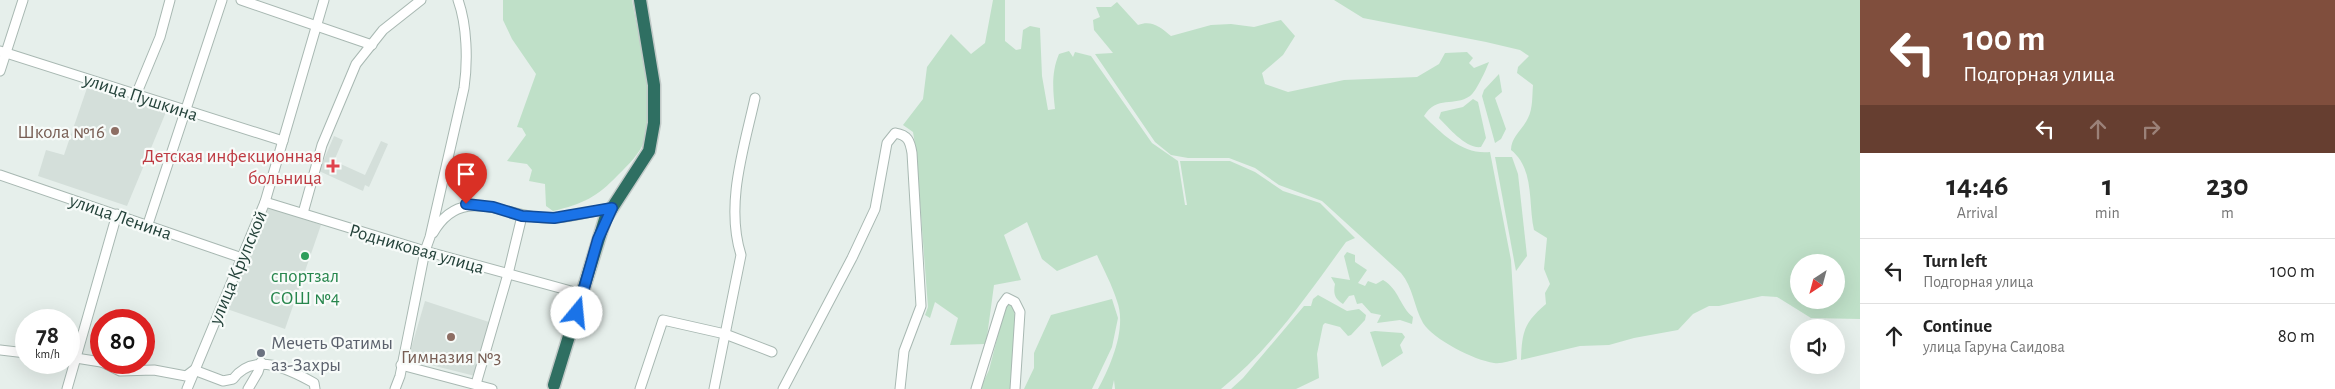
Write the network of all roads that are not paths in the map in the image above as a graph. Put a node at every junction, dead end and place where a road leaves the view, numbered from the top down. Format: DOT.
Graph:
graph roads {
  1 [pos="23,0"];
  2 [pos="170,0"];
  3 [pos="222,0"];
  4 [pos="241,0"];
  5 [pos="324,0"];
  6 [pos="421,0"];
  7 [pos="458,0"];
  8 [pos="640,0"];
  9 [pos="316,26"];
  10 [pos="372,45"];
  11 [pos="3,52"];
  12 [pos="0,71"];
  13 [pos="136,95"];
  14 [pos="755,98"];
  15 [pos="186,111"];
  16 [pos="283,141"];
  17 [pos="0,175"];
  18 [pos="265,202"];
  19 [pos="612,208"];
  20 [pos="117,214"];
  21 [pos="303,214"];
  22 [pos="522,216"];
  23 [pos="148,224"];
  24 [pos="430,237"];
  25 [pos="425,251"];
  26 [pos="242,258"];
  27 [pos="508,274"];
  28 [pos="570,291"];
  29 [pos="725,334"];
  30 [pos="80,344"];
  31 [pos="0,350"];
  32 [pos="15,352"];
  33 [pos="772,352"];
  34 [pos="261,362"];
  35 [pos="401,365"];
  36 [pos="155,370"];
  37 [pos="194,370"];
  38 [pos="71,374"];
  39 [pos="476,384"];
  40 [pos="554,385"];
  41 [pos="66,389"];
  42 [pos="187,389"];
  43 [pos="248,389"];
  44 [pos="315,389"];
  45 [pos="395,389"];
  46 [pos="492,389"];
  47 [pos="640,389"];
  48 [pos="714,389"];
  49 [pos="783,389"];
  50 [pos="900,389"];
  51 [pos="976,389"];
  52 [pos="1014,389"];
  1 -- 11 [label="street"];
  2 -- 13 [label="street"];
  3 -- 15 [label="street"];
  4 -- 9 [label="street"];
  5 -- 9 [label="street, улица Крупской"];
  6 -- 10 [label="street"];
  7 -- 24 [label="street"];
  8 -- 19 [label="highway"];
  9 -- 10 [label="street"];
  9 -- 16 [label="street, улица Крупской"];
  10 -- 21 [label="street"];
  11 -- 12 [label="street"];
  11 -- 13 [label="street, улица Пушкина"];
  13 -- 15 [label="street, улица Пушкина"];
  14 -- 29 [label="street"];
  15 -- 16 [label="street, улица Пушкина"];
  15 -- 23 [label="street"];
  16 -- 18 [label="street, улица Крупской"];
  17 -- 20 [label="street, улица Ленина"];
  18 -- 21 [label="street, Родниковая улица"];
  18 -- 26 [label="street, улица Крупской"];
  19 -- 22 [label="street"];
  19 -- 40 [label="highway"];
  20 -- 23 [label="street, улица Ленина"];
  20 -- 30 [label="street"];
  21 -- 25 [label="street, Родниковая улица"];
  22 -- 24 [label="street"];
  22 -- 27 [label="street"];
  23 -- 26 [label="street, улица Ленина"];
  24 -- 25 [label="street"];
  25 -- 27 [label="street, Родниковая улица"];
  25 -- 35 [label="street"];
  26 -- 37 [label="street, улица Крупской"];
  27 -- 28 [label="street, Родниковая улица"];
  27 -- 39 [label="street"];
  29 -- 33 [label="street"];
  29 -- 47 [label="street"];
  29 -- 48 [label="street"];
  31 -- 32 [label="street"];
  34 -- 37 [label="street"];
  34 -- 43 [label="street"];
  34 -- 44 [label="street"];
  35 -- 39 [label="street"];
  35 -- 45 [label="street"];
  36 -- 37 [label="street"];
  37 -- 42 [label="street, улица Крупской"];
  38 -- 41 [label="street"];
  39 -- 46 [label="street"];
  49 -- 50 [label="street"];
  51 -- 52 [label="street"];
}
